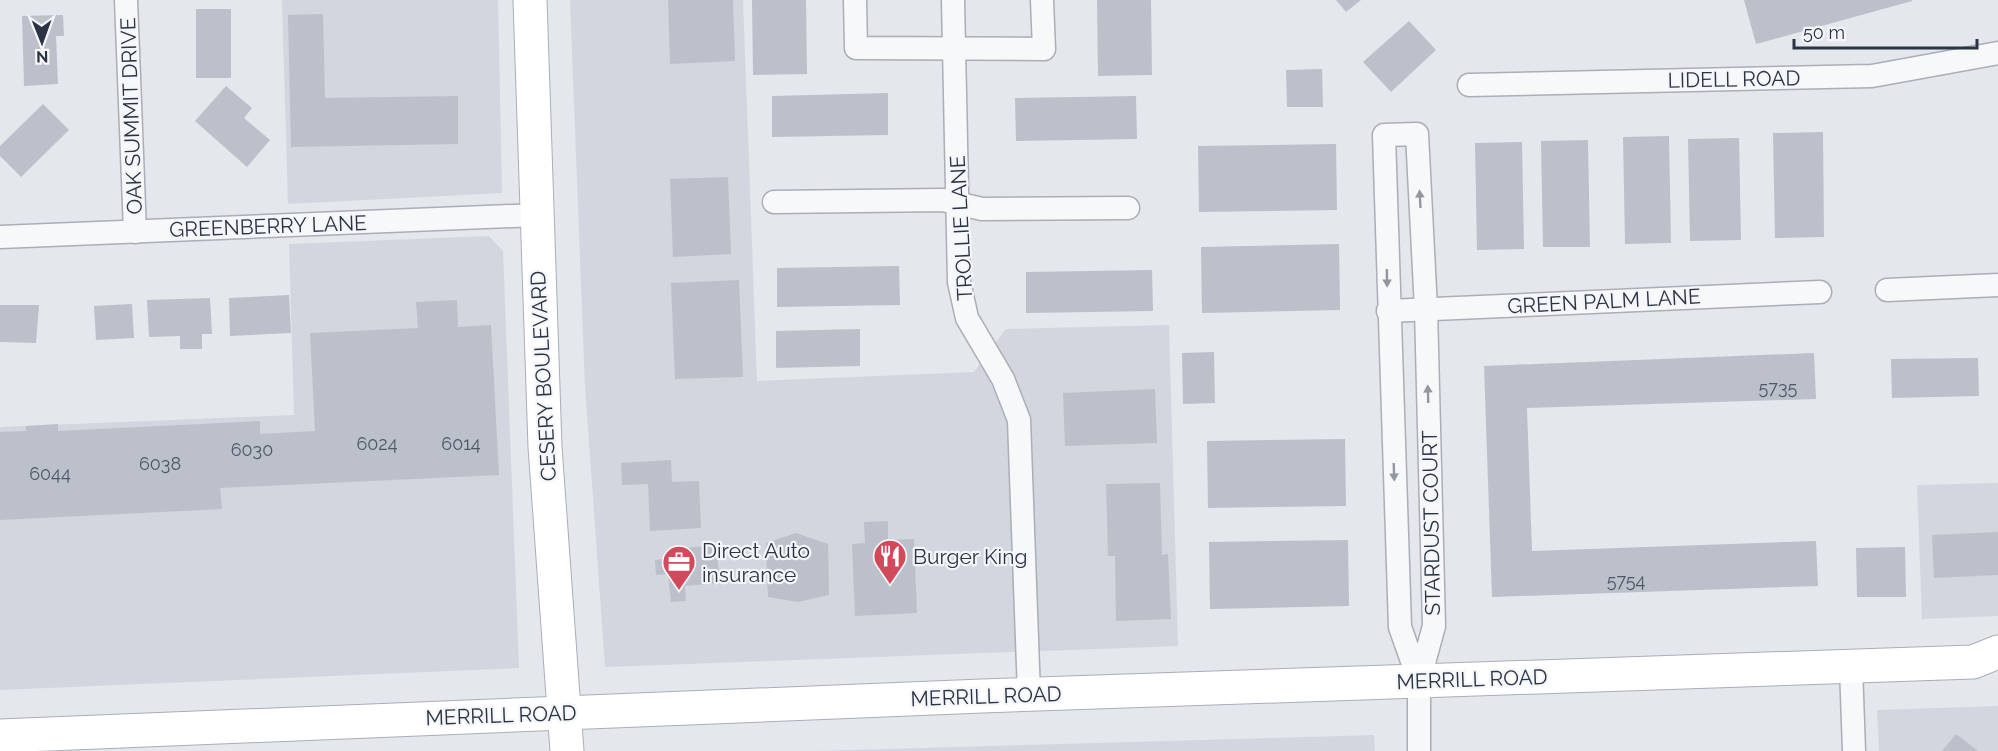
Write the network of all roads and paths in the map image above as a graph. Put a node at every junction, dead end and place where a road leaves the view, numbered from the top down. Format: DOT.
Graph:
graph roads {
  1 [pos="126,0"];
  2 [pos="530,0"];
  3 [pos="855,0"];
  4 [pos="952,0"];
  5 [pos="1042,0"];
  6 [pos="954,49"];
  7 [pos="1998,53"];
  8 [pos="1468,85"];
  9 [pos="774,202"];
  10 [pos="957,205"];
  11 [pos="1128,208"];
  12 [pos="536,215"];
  13 [pos="135,232"];
  14 [pos="0,237"];
  15 [pos="1998,285"];
  16 [pos="1887,290"];
  17 [pos="1820,292"];
  18 [pos="1426,309"];
  19 [pos="1388,310"];
  20 [pos="1990,662"];
  21 [pos="1851,667"];
  22 [pos="1419,681"];
  23 [pos="1029,694"];
  24 [pos="565,713"];
  25 [pos="0,736"];
  26 [pos="567,751"];
  27 [pos="1419,751"];
  28 [pos="1854,751"];
  1 -- 13 [label="street, OAK SUMMIT DRIVE"];
  2 -- 12 [label="main road, CESERY BOULEVARD"];
  3 -- 6 [label="street"];
  4 -- 6 [label="street, TROLLIE LANE"];
  5 -- 6 [label="street"];
  6 -- 10 [label="street, TROLLIE LANE"];
  7 -- 8 [label="street, LIDELL ROAD"];
  9 -- 10 [label="street"];
  10 -- 11 [label="street"];
  10 -- 23 [label="street, TROLLIE LANE"];
  12 -- 13 [label="street, GREENBERRY LANE"];
  12 -- 24 [label="main road, CESERY BOULEVARD"];
  13 -- 14 [label="street, GREENBERRY LANE"];
  15 -- 16 [label="street"];
  17 -- 18 [label="street, GREEN PALM LANE"];
  18 -- 19 [label="street, GREEN PALM LANE"];
  18 -- 19 [label="street, STARDUST COURT, one-way"];
  22 -- 18 [label="street, STARDUST COURT, one-way"];
  19 -- 22 [label="street, STARDUST COURT, one-way"];
  20 -- 21 [label="main road, MERRILL ROAD"];
  21 -- 22 [label="main road, MERRILL ROAD"];
  21 -- 28 [label="street"];
  22 -- 23 [label="main road, MERRILL ROAD"];
  22 -- 27 [label="street"];
  23 -- 24 [label="main road, MERRILL ROAD"];
  24 -- 25 [label="main road, MERRILL ROAD"];
  24 -- 26 [label="main road, CESERY BOULEVARD"];
}
